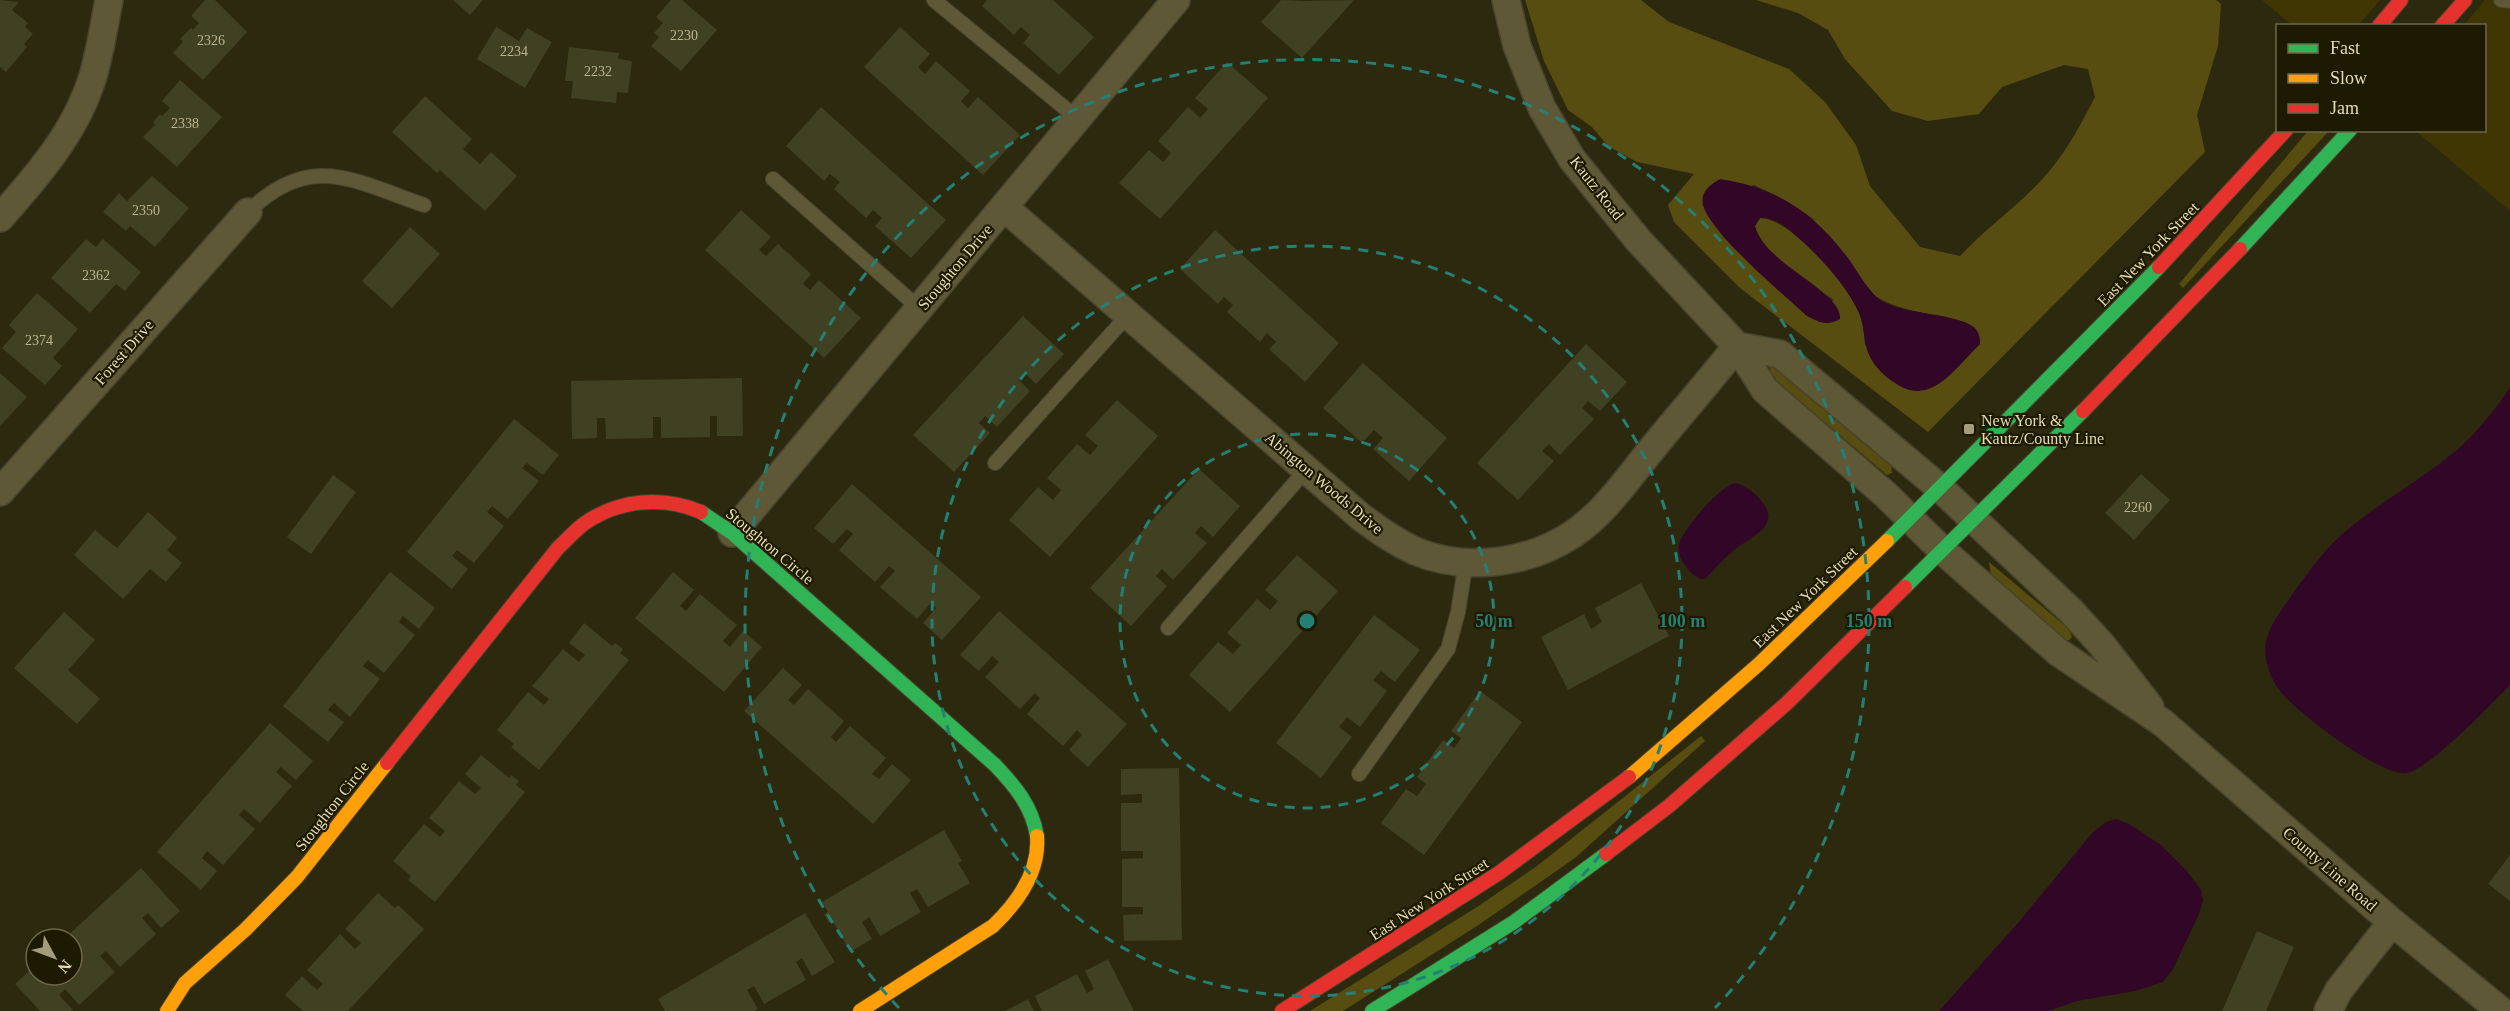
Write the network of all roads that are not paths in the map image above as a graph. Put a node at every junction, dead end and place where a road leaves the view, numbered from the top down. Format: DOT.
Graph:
graph roads {
  1 [pos="109,0"];
  2 [pos="934,0"];
  3 [pos="1176,0"];
  4 [pos="1506,0"];
  5 [pos="2401,0"];
  6 [pos="2465,0"];
  7 [pos="2501,0"];
  8 [pos="2510,1"];
  9 [pos="2381,24"];
  10 [pos="2444,24"];
  11 [pos="1078,119"];
  12 [pos="2284,132"];
  13 [pos="2348,132"];
  14 [pos="773,179"];
  15 [pos="424,206"];
  16 [pos="1005,208"];
  17 [pos="248,212"];
  18 [pos="0,218"];
  19 [pos="920,309"];
  20 [pos="1128,315"];
  21 [pos="1737,346"];
  22 [pos="995,463"];
  23 [pos="1306,470"];
  24 [pos="1940,488"];
  25 [pos="0,492"];
  26 [pos="1910,517"];
  27 [pos="1973,520"];
  28 [pos="732,533"];
  29 [pos="1943,551"];
  30 [pos="1466,561"];
  31 [pos="1168,628"];
  32 [pos="2163,723"];
  33 [pos="1359,774"];
  34 [pos="2392,922"];
  35 [pos="166,1011"];
  36 [pos="860,1011"];
  37 [pos="1282,1011"];
  38 [pos="1372,1011"];
  39 [pos="2328,1011"];
  40 [pos="2500,1011"];
  1 -- 18 [label="street"];
  2 -- 11 [label="lane"];
  3 -- 11 [label="street, Stoughton Drive"];
  4 -- 21 [label="street, Kautz Road"];
  5 -- 9 [label="main road"];
  6 -- 10 [label="main road"];
  7 -- 8 [label="lane"];
  11 -- 16 [label="street, Stoughton Drive"];
  12 -- 24 [label="main road, East New York Street"];
  13 -- 27 [label="main road"];
  14 -- 19 [label="lane"];
  15 -- 17 [label="lane"];
  16 -- 19 [label="street, Stoughton Drive"];
  16 -- 20 [label="street, Abington Woods Drive"];
  17 -- 25 [label="street, Forest Drive"];
  19 -- 28 [label="street, Stoughton Drive"];
  20 -- 22 [label="lane"];
  20 -- 23 [label="street, Abington Woods Drive"];
  21 -- 24 [label="street"];
  21 -- 26 [label="street, Kautz Road"];
  21 -- 30 [label="street, Abington Woods Drive"];
  23 -- 30 [label="street, Abington Woods Drive"];
  23 -- 31 [label="lane"];
  24 -- 26 [label="main road, East New York Street"];
  24 -- 27 [label="street"];
  26 -- 29 [label="street, Kautz Road"];
  26 -- 37 [label="main road, East New York Street"];
  27 -- 29 [label="main road"];
  27 -- 32 [label="street, County Line Road"];
  28 -- 35 [label="main road, Stoughton Circle"];
  28 -- 36 [label="main road, Stoughton Circle"];
  29 -- 32 [label="street, County Line Road"];
  29 -- 38 [label="main road"];
  30 -- 33 [label="lane"];
  32 -- 34 [label="street, County Line Road"];
  34 -- 39 [label="street"];
  34 -- 40 [label="street, County Line Road"];
}
